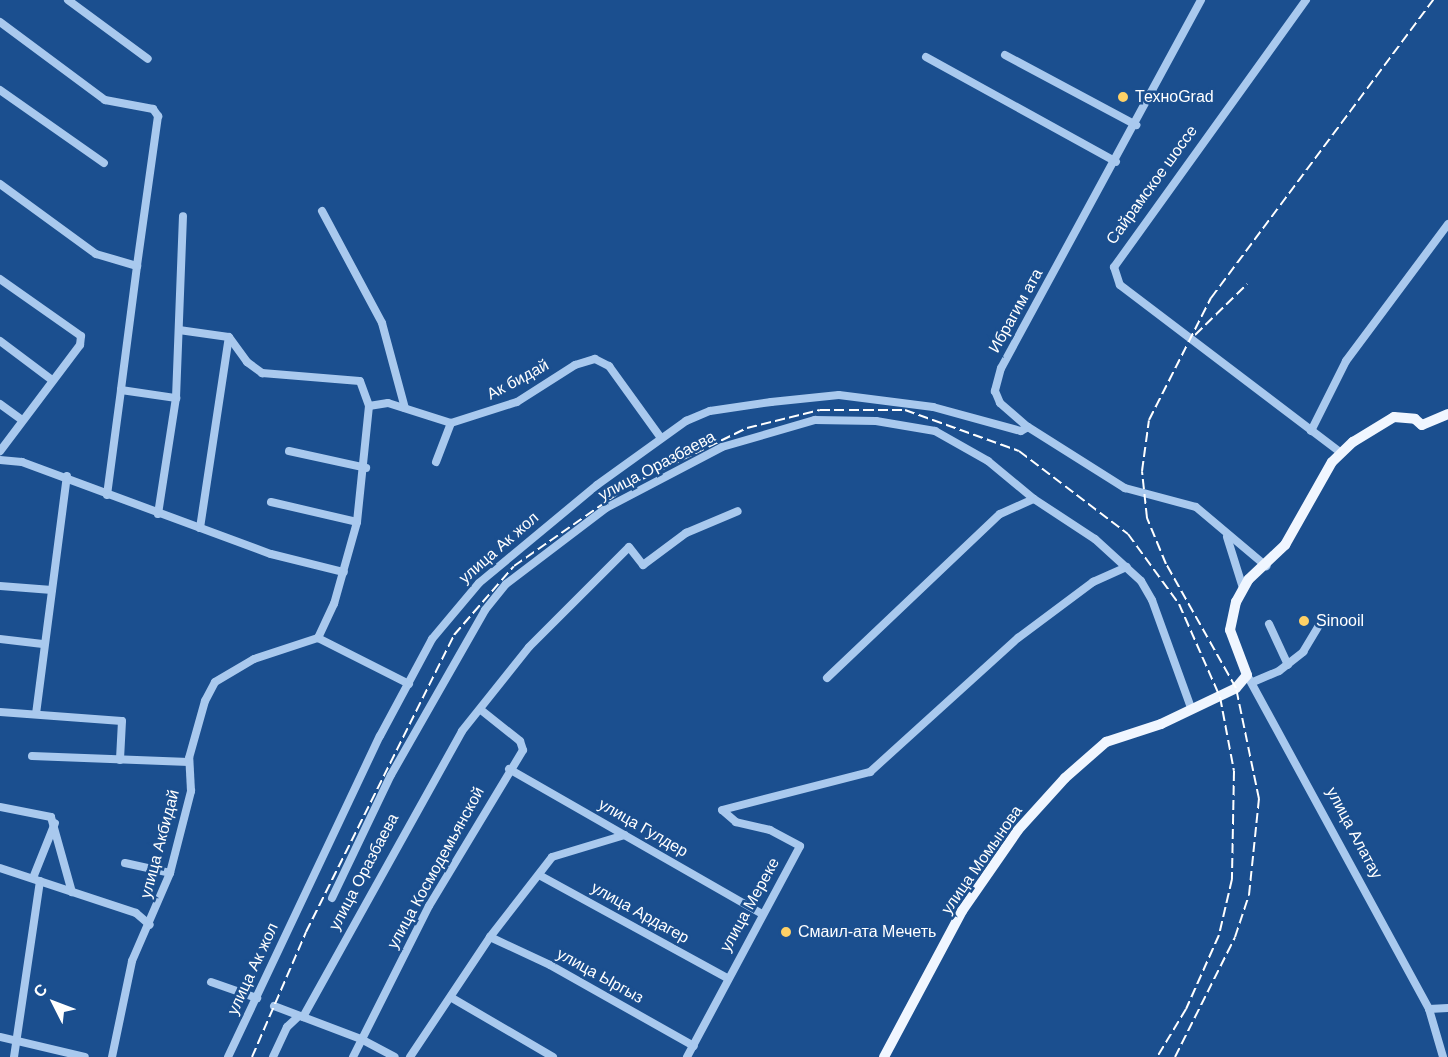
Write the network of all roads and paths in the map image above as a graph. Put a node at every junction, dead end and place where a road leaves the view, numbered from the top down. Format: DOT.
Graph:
graph roads {
  1 [pos="68,0"];
  2 [pos="1201,0"];
  3 [pos="1306,0"];
  4 [pos="0,22"];
  5 [pos="1005,55"];
  6 [pos="926,57"];
  7 [pos="148,59"];
  8 [pos="0,90"];
  9 [pos="1136,125"];
  10 [pos="1116,162"];
  11 [pos="104,163"];
  12 [pos="0,184"];
  13 [pos="322,211"];
  14 [pos="183,216"];
  15 [pos="1448,224"];
  16 [pos="137,266"];
  17 [pos="0,279"];
  18 [pos="179,330"];
  19 [pos="229,337"];
  20 [pos="0,341"];
  21 [pos="52,380"];
  22 [pos="121,390"];
  23 [pos="176,398"];
  24 [pos="0,404"];
  25 [pos="369,406"];
  26 [pos="405,408"];
  27 [pos="1448,414"];
  28 [pos="21,419"];
  29 [pos="451,423"];
  30 [pos="1028,427"];
  31 [pos="1311,431"];
  32 [pos="661,438"];
  33 [pos="0,451"];
  34 [pos="289,451"];
  35 [pos="1341,453"];
  36 [pos="0,460"];
  37 [pos="436,462"];
  38 [pos="366,464"];
  39 [pos="67,476"];
  40 [pos="107,495"];
  41 [pos="1034,499"];
  42 [pos="271,502"];
  43 [pos="738,511"];
  44 [pos="158,514"];
  45 [pos="357,522"];
  46 [pos="200,528"];
  47 [pos="1227,536"];
  48 [pos="1266,566"];
  49 [pos="1127,567"];
  50 [pos="344,572"];
  51 [pos="0,586"];
  52 [pos="1243,588"];
  53 [pos="52,590"];
  54 [pos="1321,622"];
  55 [pos="1269,624"];
  56 [pos="318,638"];
  57 [pos="0,639"];
  58 [pos="43,644"];
  59 [pos="1288,665"];
  60 [pos="827,678"];
  61 [pos="1250,679"];
  62 [pos="409,684"];
  63 [pos="1191,708"];
  64 [pos="481,710"];
  65 [pos="0,712"];
  66 [pos="36,714"];
  67 [pos="32,756"];
  68 [pos="120,760"];
  69 [pos="189,762"];
  70 [pos="510,769"];
  71 [pos="0,807"];
  72 [pos="55,823"];
  73 [pos="625,836"];
  74 [pos="125,863"];
  75 [pos="0,868"];
  76 [pos="170,873"];
  77 [pos="539,875"];
  78 [pos="36,879"];
  79 [pos="72,892"];
  80 [pos="332,898"];
  81 [pos="762,914"];
  82 [pos="150,924"];
  83 [pos="490,938"];
  84 [pos="727,978"];
  85 [pos="211,982"];
  86 [pos="257,998"];
  87 [pos="452,998"];
  88 [pos="274,1006"];
  89 [pos="1448,1008"];
  90 [pos="1429,1009"];
  91 [pos="301,1016"];
  92 [pos="0,1037"];
  93 [pos="361,1039"];
  94 [pos="18,1043"];
  95 [pos="694,1046"];
  96 [pos="14,1057"];
  97 [pos="85,1057"];
  98 [pos="112,1057"];
  99 [pos="228,1057"];
  100 [pos="273,1057"];
  101 [pos="353,1057"];
  102 [pos="395,1057"];
  103 [pos="410,1057"];
  104 [pos="553,1057"];
  105 [pos="687,1057"];
  106 [pos="884,1057"];
  107 [pos="1443,1057"];
  1 -- 7 [label="street"];
  2 -- 9 [label="street, Ибрагим ата"];
  3 -- 31 [label="street, Сайрамское шоссе"];
  4 -- 16 [label="street"];
  5 -- 9 [label="street"];
  6 -- 10 [label="street"];
  8 -- 11 [label="street"];
  9 -- 10 [label="street, Ибрагим ата"];
  10 -- 30 [label="street, Ибрагим ата"];
  12 -- 16 [label="street"];
  13 -- 26 [label="street"];
  14 -- 18 [label="street"];
  15 -- 31 [label="street"];
  16 -- 22 [label="street"];
  17 -- 21 [label="street"];
  18 -- 19 [label="street"];
  18 -- 23 [label="street"];
  19 -- 25 [label="street"];
  19 -- 46 [label="street"];
  20 -- 21 [label="street"];
  21 -- 28 [label="street"];
  22 -- 23 [label="street"];
  22 -- 40 [label="street"];
  23 -- 44 [label="street"];
  24 -- 28 [label="street"];
  25 -- 26 [label="street"];
  25 -- 38 [label="street"];
  26 -- 29 [label="street"];
  27 -- 35 [label="main road"];
  28 -- 33 [label="street"];
  29 -- 32 [label="street, Ак бидай"];
  29 -- 37 [label="street"];
  30 -- 32 [label="street, улица Ак жол"];
  30 -- 47 [label="street, Ибрагим ата"];
  31 -- 35 [label="street, Сайрамское шоссе"];
  32 -- 62 [label="street, улица Ак жол"];
  34 -- 38 [label="street"];
  35 -- 48 [label="main road"];
  36 -- 39 [label="street"];
  38 -- 45 [label="street"];
  39 -- 40 [label="street"];
  39 -- 53 [label="street"];
  40 -- 44 [label="street"];
  41 -- 49 [label="street, улица Оразбаева"];
  41 -- 60 [label="street"];
  41 -- 80 [label="street, улица Оразбаева"];
  42 -- 45 [label="street"];
  43 -- 64 [label="street, улица Оразбаева"];
  44 -- 46 [label="street"];
  45 -- 50 [label="street"];
  46 -- 50 [label="street"];
  47 -- 48 [label="street, Ибрагим ата"];
  47 -- 52 [label="street"];
  48 -- 52 [label="main road"];
  49 -- 63 [label="street, улица Оразбаева"];
  49 -- 81 [label="street, улица Мереке"];
  50 -- 56 [label="street"];
  51 -- 53 [label="street"];
  52 -- 61 [label="main road"];
  53 -- 58 [label="street"];
  54 -- 59 [label="street"];
  55 -- 59 [label="street"];
  56 -- 62 [label="street"];
  56 -- 69 [label="street, улица Акбидай"];
  57 -- 58 [label="street"];
  58 -- 66 [label="street"];
  59 -- 61 [label="street"];
  61 -- 63 [label="main road, улица Момынова"];
  61 -- 90 [label="street, улица Алатау"];
  62 -- 86 [label="street, улица Ак жол"];
  63 -- 106 [label="main road, улица Момынова"];
  64 -- 70 [label="street, улица Космодемьянской"];
  64 -- 91 [label="street, улица Оразбаева"];
  65 -- 66 [label="street"];
  66 -- 68 [label="street"];
  67 -- 68 [label="street"];
  68 -- 69 [label="street"];
  69 -- 76 [label="street, улица Акбидай"];
  70 -- 73 [label="street, улица Гулдер"];
  70 -- 93 [label="street, улица Космодемьянской"];
  71 -- 72 [label="street"];
  72 -- 78 [label="street"];
  72 -- 79 [label="street"];
  73 -- 77 [label="street"];
  73 -- 81 [label="street, улица Гулдер"];
  74 -- 76 [label="street"];
  75 -- 78 [label="street"];
  76 -- 82 [label="street, улица Акбидай"];
  77 -- 83 [label="street"];
  77 -- 84 [label="street, улица Ардагер"];
  78 -- 79 [label="street"];
  78 -- 94 [label="street"];
  79 -- 82 [label="street"];
  81 -- 84 [label="street, улица Мереке"];
  82 -- 98 [label="street, улица Акбидай"];
  83 -- 87 [label="street"];
  83 -- 95 [label="street, улица Ыргыз"];
  84 -- 95 [label="street, улица Мереке"];
  85 -- 86 [label="street"];
  86 -- 99 [label="street, улица Ак жол"];
  87 -- 103 [label="street"];
  87 -- 104 [label="street"];
  88 -- 91 [label="street"];
  89 -- 90 [label="street"];
  90 -- 107 [label="street, улица Алатау"];
  91 -- 93 [label="street"];
  91 -- 100 [label="street, улица Оразбаева"];
  92 -- 94 [label="street"];
  93 -- 101 [label="street, улица Космодемьянской"];
  93 -- 102 [label="street"];
  94 -- 96 [label="street"];
  94 -- 97 [label="street"];
  95 -- 105 [label="street, улица Мереке"];
}
